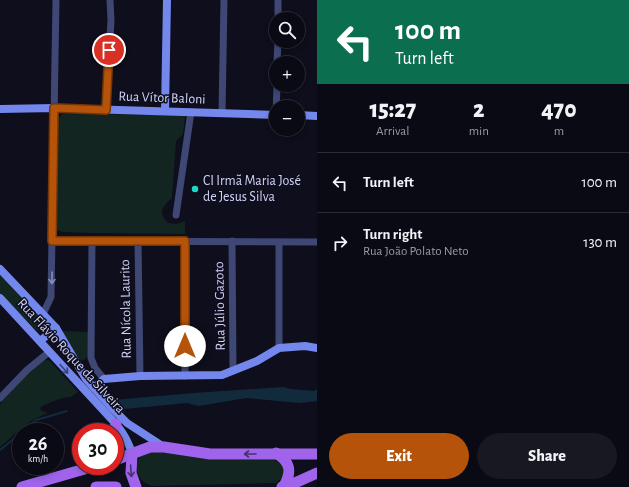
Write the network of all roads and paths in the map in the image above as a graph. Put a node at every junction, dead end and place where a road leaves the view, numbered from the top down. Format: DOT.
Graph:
graph roads {
  1 [pos="56,0"];
  2 [pos="110,0"];
  3 [pos="167,0"];
  4 [pos="224,0"];
  5 [pos="278,0"];
  6 [pos="278,12"];
  7 [pos="54,108"];
  8 [pos="0,109"];
  9 [pos="106,110"];
  10 [pos="165,111"];
  11 [pos="191,112"];
  12 [pos="222,113"];
  13 [pos="269,115"];
  14 [pos="305,115"];
  15 [pos="317,116"];
  16 [pos="176,215"];
  17 [pos="52,241"];
  18 [pos="92,241"];
  19 [pos="138,241"];
  20 [pos="185,241"];
  21 [pos="232,241"];
  22 [pos="279,242"];
  23 [pos="317,242"];
  24 [pos="0,268"];
  25 [pos="0,298"];
  26 [pos="43,314"];
  27 [pos="56,328"];
  28 [pos="40,341"];
  29 [pos="279,348"];
  30 [pos="317,348"];
  31 [pos="49,352"];
  32 [pos="93,364"];
  33 [pos="79,369"];
  34 [pos="233,370"];
  35 [pos="140,376"];
  36 [pos="185,376"];
  37 [pos="104,379"];
  38 [pos="94,388"];
  39 [pos="0,398"];
  40 [pos="111,423"];
  41 [pos="124,434"];
  42 [pos="164,446"];
  43 [pos="132,454"];
  44 [pos="276,454"];
  45 [pos="317,454"];
  46 [pos="124,457"];
  47 [pos="72,473"];
  48 [pos="317,473"];
  49 [pos="22,487"];
  50 [pos="96,487"];
  51 [pos="116,487"];
  52 [pos="136,487"];
  53 [pos="283,487"];
  1 -- 7 [label="street"];
  2 -- 9 [label="street"];
  3 -- 10 [label="street"];
  4 -- 12 [label="street"];
  5 -- 6 [label="street"];
  7 -- 8 [label="street, Rua Vítor Baloni"];
  7 -- 9 [label="street, Rua Vítor Baloni"];
  7 -- 17 [label="street"];
  9 -- 10 [label="street, Rua Vítor Baloni"];
  10 -- 11 [label="street, Rua Vítor Baloni"];
  11 -- 12 [label="street, Rua Vítor Baloni"];
  11 -- 16 [label="street"];
  12 -- 13 [label="street, Rua Vítor Baloni"];
  14 -- 15 [label="street"];
  17 -- 18 [label="street"];
  17 -- 26 [label="street, one-way"];
  18 -- 19 [label="street"];
  18 -- 32 [label="street"];
  19 -- 20 [label="street"];
  19 -- 35 [label="street, Rua Nícola Laurito"];
  20 -- 21 [label="street"];
  20 -- 36 [label="street"];
  21 -- 22 [label="street"];
  21 -- 34 [label="street, Rua Júlio Gazoto"];
  22 -- 23 [label="street"];
  22 -- 29 [label="street"];
  24 -- 26 [label="street, Rua Flávio Roque da Silveira"];
  25 -- 28 [label="street, Rua Flávio Roque da Silveira"];
  26 -- 27 [label="street, Rua Flávio Roque da Silveira"];
  27 -- 28 [label="street"];
  27 -- 33 [label="street, Rua Flávio Roque da Silveira"];
  28 -- 31 [label="street, Rua Flávio Roque da Silveira"];
  29 -- 30 [label="street"];
  29 -- 34 [label="street"];
  31 -- 39 [label="street"];
  31 -- 40 [label="street, Rua Flávio Roque da Silveira, one-way"];
  32 -- 33 [label="street"];
  32 -- 37 [label="street"];
  33 -- 38 [label="street, Rua Flávio Roque da Silveira"];
  34 -- 36 [label="street"];
  35 -- 36 [label="street"];
  35 -- 37 [label="street"];
  37 -- 38 [label="street"];
  38 -- 42 [label="street, Rua Flávio Roque da Silveira"];
  41 -- 43 [label="street, Rua Flávio Roque da Silveira"];
  42 -- 43 [label="main road"];
  44 -- 42 [label="main road, one-way"];
  43 -- 46 [label="main road"];
  43 -- 52 [label="main road, one-way"];
  44 -- 45 [label="main road"];
  44 -- 53 [label="main road"];
  47 -- 49 [label="main road"];
  48 -- 53 [label="main road"];
  50 -- 51 [label="main road"];
}
